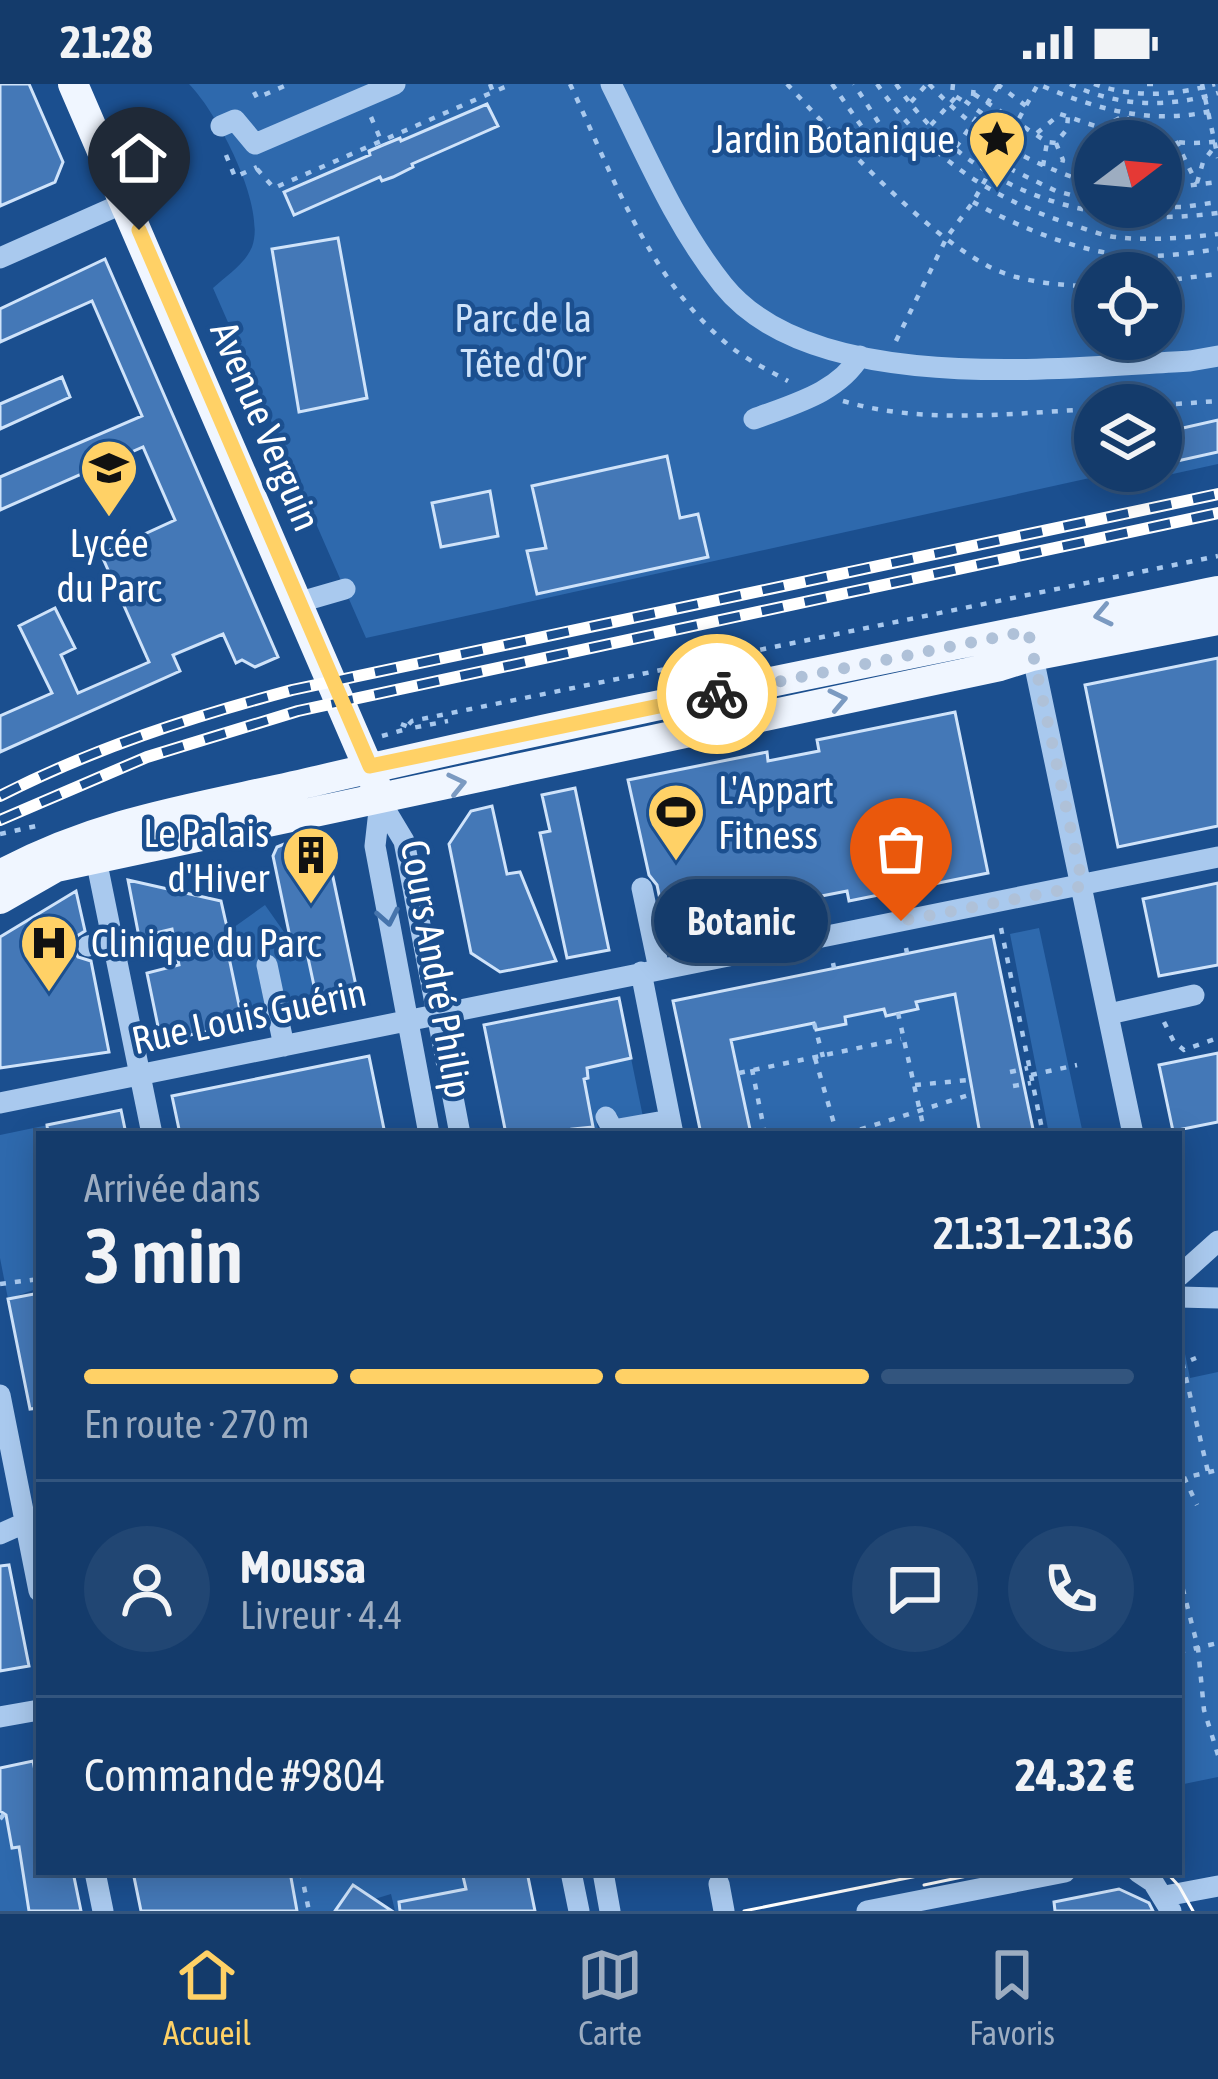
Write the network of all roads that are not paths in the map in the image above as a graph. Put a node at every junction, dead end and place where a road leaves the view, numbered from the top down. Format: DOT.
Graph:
graph roads {
  1 [pos="74,84"];
  2 [pos="395,84"];
  3 [pos="611,84"];
  4 [pos="220,127"];
  5 [pos="127,202"];
  6 [pos="0,257"];
  7 [pos="860,356"];
  8 [pos="1218,356"];
  9 [pos="754,419"];
  10 [pos="345,589"];
  11 [pos="1218,591"];
  12 [pos="300,602"];
  13 [pos="1218,620"];
  14 [pos="1030,643"];
  15 [pos="370,766"];
  16 [pos="380,801"];
  17 [pos="1218,857"];
  18 [pos="96,859"];
  19 [pos="0,875"];
  20 [pos="1083,886"];
  21 [pos="637,889"];
  22 [pos="0,898"];
  23 [pos="111,941"];
  24 [pos="88,946"];
  25 [pos="267,965"];
  26 [pos="650,971"];
  27 [pos="1194,995"];
  28 [pos="437,1013"];
  29 [pos="1108,1014"];
  30 [pos="407,1020"];
  31 [pos="284,1046"];
  32 [pos="140,1076"];
  33 [pos="0,1103"];
  34 [pos="606,1117"];
  35 [pos="672,1127"];
  36 [pos="151,1131"];
  37 [pos="428,1131"];
  38 [pos="459,1131"];
  39 [pos="1131,1131"];
  40 [pos="1218,1241"];
  41 [pos="1183,1272"];
  42 [pos="1182,1297"];
  43 [pos="1218,1298"];
  44 [pos="0,1395"];
  45 [pos="32,1520"];
  46 [pos="0,1534"];
  47 [pos="36,1561"];
  48 [pos="36,1711"];
  49 [pos="0,1718"];
  50 [pos="96,1875"];
  51 [pos="572,1875"];
  52 [pos="604,1875"];
  53 [pos="1049,1875"];
  54 [pos="1141,1875"];
  55 [pos="719,1884"];
  56 [pos="1218,1886"];
  57 [pos="1168,1904"];
  58 [pos="104,1911"];
  59 [pos="579,1911"];
  60 [pos="610,1911"];
  61 [pos="724,1911"];
  62 [pos="867,1911"];
  1 -- 5 [label="main road, Avenue Verguin"];
  2 -- 4 [label="street"];
  3 -- 7 [label="street"];
  5 -- 6 [label="street"];
  5 -- 12 [label="main road, Avenue Verguin"];
  7 -- 8 [label="street"];
  7 -- 9 [label="street"];
  10 -- 12 [label="street"];
  11 -- 14 [label="main road, one-way"];
  12 -- 15 [label="main road, Avenue Verguin"];
  13 -- 14 [label="main road"];
  14 -- 15 [label="main road"];
  16 -- 14 [label="main road, one-way"];
  14 -- 20 [label="street"];
  15 -- 16 [label="main road, Avenue Verguin"];
  15 -- 19 [label="main road"];
  16 -- 18 [label="main road"];
  16 -- 28 [label="street, Cours André Philip"];
  16 -- 30 [label="street, Cours André Philip, one-way"];
  17 -- 20 [label="street, Rue Louis Guérin"];
  18 -- 22 [label="main road"];
  18 -- 23 [label="street"];
  20 -- 26 [label="street, Rue Louis Guérin"];
  20 -- 29 [label="street"];
  21 -- 26 [label="street"];
  23 -- 24 [label="street"];
  23 -- 32 [label="street"];
  25 -- 31 [label="street"];
  26 -- 28 [label="street, Rue Louis Guérin"];
  26 -- 35 [label="street"];
  27 -- 29 [label="street"];
  28 -- 30 [label="street, Rue Louis Guérin"];
  28 -- 38 [label="street, Cours André Philip"];
  29 -- 39 [label="street"];
  30 -- 31 [label="street, Rue Louis Guérin"];
  30 -- 37 [label="street, Cours André Philip"];
  31 -- 32 [label="street, Rue Louis Guérin"];
  32 -- 33 [label="street, Rue Louis Guérin"];
  32 -- 36 [label="street"];
  34 -- 35 [label="street"];
  40 -- 41 [label="street"];
  42 -- 43 [label="street"];
  44 -- 45 [label="street"];
  45 -- 46 [label="street"];
  45 -- 47 [label="street"];
  48 -- 49 [label="street"];
  50 -- 58 [label="street"];
  51 -- 59 [label="street"];
  52 -- 60 [label="street"];
  53 -- 62 [label="street"];
  54 -- 57 [label="street"];
  55 -- 61 [label="street"];
  56 -- 57 [label="street"];
}
